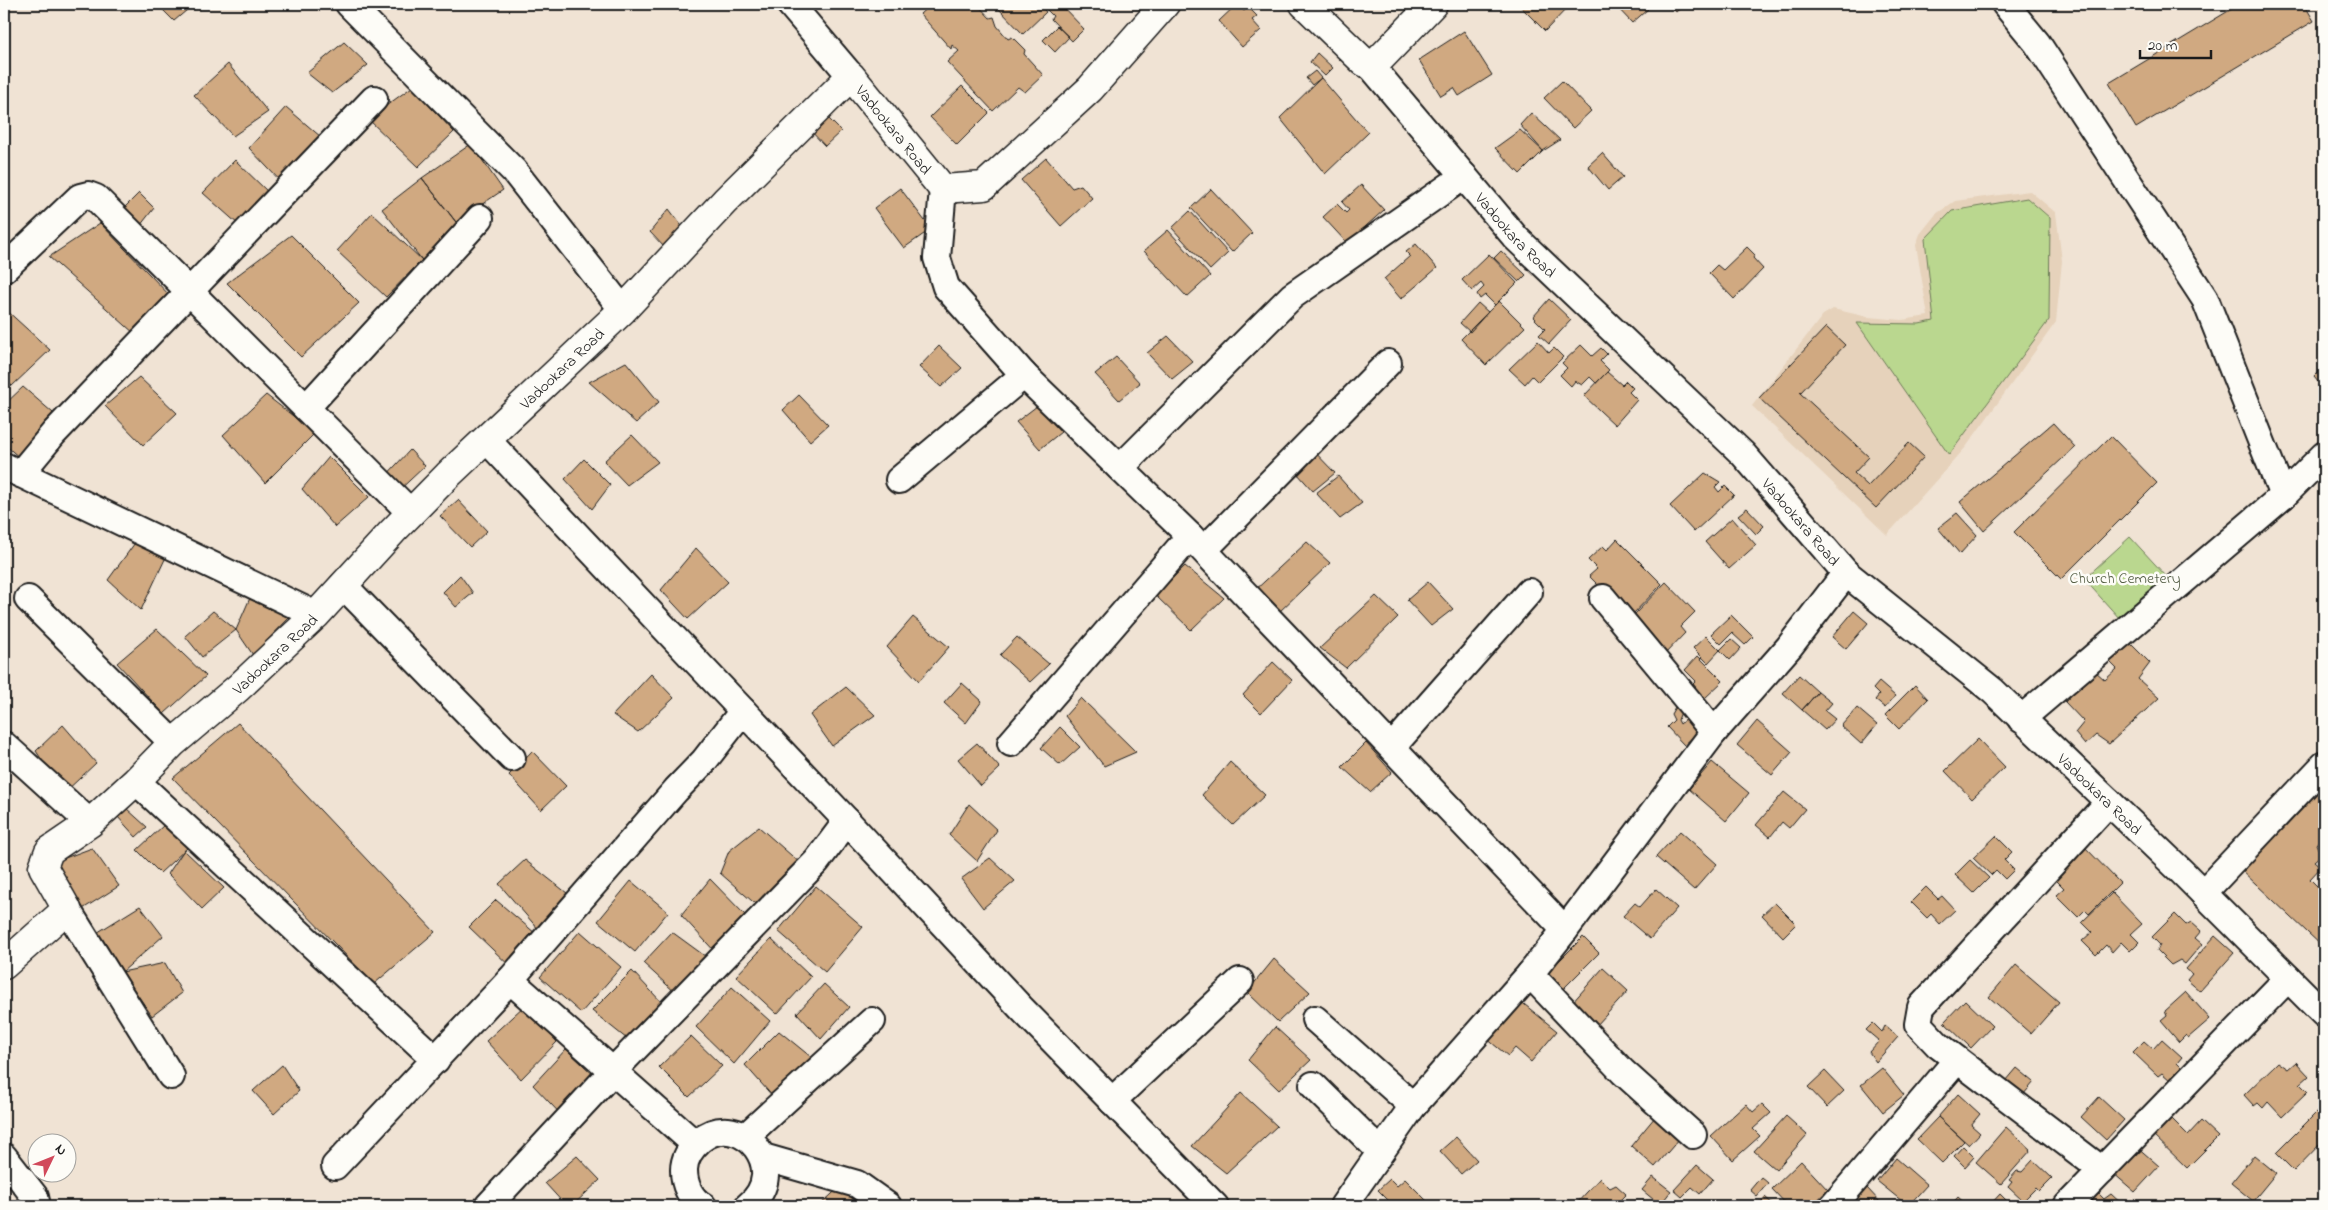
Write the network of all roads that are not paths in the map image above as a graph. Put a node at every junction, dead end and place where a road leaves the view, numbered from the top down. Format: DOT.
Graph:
graph roads {
  1 [pos="349,4"];
  2 [pos="790,4"];
  3 [pos="1165,4"];
  4 [pos="1304,4"];
  5 [pos="1433,4"];
  6 [pos="2004,4"];
  7 [pos="1370,65"];
  8 [pos="851,76"];
  9 [pos="374,100"];
  10 [pos="1464,176"];
  11 [pos="943,189"];
  12 [pos="480,218"];
  13 [pos="4,269"];
  14 [pos="190,292"];
  15 [pos="623,310"];
  16 [pos="1388,363"];
  17 [pos="1024,375"];
  18 [pos="306,408"];
  19 [pos="486,439"];
  20 [pos="2324,455"];
  21 [pos="1120,468"];
  22 [pos="12,470"];
  23 [pos="899,480"];
  24 [pos="2283,496"];
  25 [pos="411,513"];
  26 [pos="1197,543"];
  27 [pos="1846,573"];
  28 [pos="343,586"];
  29 [pos="1529,592"];
  30 [pos="1603,598"];
  31 [pos="28,599"];
  32 [pos="316,615"];
  33 [pos="743,711"];
  34 [pos="2021,719"];
  35 [pos="1714,732"];
  36 [pos="172,743"];
  37 [pos="1011,743"];
  38 [pos="4,746"];
  39 [pos="1393,746"];
  40 [pos="512,758"];
  41 [pos="2324,765"];
  42 [pos="136,780"];
  43 [pos="2109,802"];
  44 [pos="848,821"];
  45 [pos="90,823"];
  46 [pos="2203,893"];
  47 [pos="67,909"];
  48 [pos="1565,930"];
  49 [pos="4,965"];
  50 [pos="1530,974"];
  51 [pos="2288,978"];
  52 [pos="510,980"];
  53 [pos="1240,981"];
  54 [pos="2324,1014"];
  55 [pos="1315,1019"];
  56 [pos="872,1021"];
  57 [pos="436,1060"];
  58 [pos="1957,1060"];
  59 [pos="614,1070"];
  60 [pos="171,1076"];
  61 [pos="1313,1085"];
  62 [pos="1112,1101"];
  63 [pos="1413,1106"];
  64 [pos="1693,1135"];
  65 [pos="745,1137"];
  66 [pos="695,1144"];
  67 [pos="1380,1151"];
  68 [pos="4,1157"];
  69 [pos="763,1157"];
  70 [pos="335,1166"];
  71 [pos="2102,1170"];
  72 [pos="691,1202"];
  73 [pos="36,1206"];
  74 [pos="488,1206"];
  75 [pos="748,1206"];
  76 [pos="888,1206"];
  77 [pos="1215,1206"];
  78 [pos="1343,1206"];
  79 [pos="1832,1206"];
  80 [pos="2067,1206"];
  1 -- 15 [label="street"];
  2 -- 8 [label="street"];
  3 -- 11 [label="main road, Vadookara Road"];
  4 -- 7 [label="main road, Vadookara Road"];
  5 -- 7 [label="main road"];
  6 -- 24 [label="street"];
  7 -- 10 [label="street, Vadookara Road"];
  8 -- 11 [label="main road, Vadookara Road"];
  8 -- 15 [label="main road, Vadookara Road"];
  9 -- 14 [label="street"];
  10 -- 21 [label="street"];
  10 -- 27 [label="street, Vadookara Road"];
  11 -- 17 [label="street"];
  12 -- 18 [label="street"];
  13 -- 14 [label="street"];
  14 -- 18 [label="street"];
  14 -- 22 [label="street"];
  15 -- 19 [label="main road, Vadookara Road"];
  16 -- 26 [label="street"];
  17 -- 21 [label="street"];
  17 -- 23 [label="street"];
  18 -- 25 [label="street"];
  19 -- 25 [label="main road, Vadookara Road"];
  19 -- 33 [label="street"];
  20 -- 24 [label="street"];
  21 -- 26 [label="street"];
  22 -- 32 [label="street"];
  24 -- 34 [label="street"];
  25 -- 28 [label="main road, Vadookara Road"];
  26 -- 37 [label="street"];
  26 -- 39 [label="street"];
  27 -- 34 [label="street, Vadookara Road"];
  27 -- 35 [label="street"];
  28 -- 32 [label="main road, Vadookara Road"];
  28 -- 40 [label="street"];
  29 -- 39 [label="street"];
  30 -- 35 [label="street"];
  31 -- 36 [label="street"];
  32 -- 36 [label="main road, Vadookara Road"];
  33 -- 44 [label="street"];
  33 -- 52 [label="street"];
  34 -- 43 [label="street, Vadookara Road"];
  35 -- 48 [label="street"];
  36 -- 42 [label="main road, Vadookara Road"];
  38 -- 45 [label="street"];
  39 -- 48 [label="street"];
  41 -- 46 [label="street"];
  42 -- 45 [label="main road, Vadookara Road"];
  42 -- 57 [label="street"];
  43 -- 46 [label="street, Vadookara Road"];
  43 -- 58 [label="street"];
  44 -- 59 [label="street"];
  44 -- 62 [label="street"];
  45 -- 47 [label="main road, Vadookara Road"];
  46 -- 51 [label="street, Vadookara Road"];
  47 -- 49 [label="main road"];
  47 -- 60 [label="street"];
  48 -- 50 [label="street"];
  50 -- 63 [label="street"];
  50 -- 64 [label="street"];
  51 -- 54 [label="street, Vadookara Road"];
  51 -- 71 [label="street"];
  52 -- 57 [label="street"];
  52 -- 59 [label="street"];
  53 -- 62 [label="street"];
  55 -- 63 [label="street"];
  56 -- 65 [label="street"];
  57 -- 70 [label="street"];
  58 -- 71 [label="street"];
  58 -- 79 [label="street"];
  59 -- 66 [label="street"];
  59 -- 74 [label="street"];
  61 -- 67 [label="street"];
  62 -- 77 [label="street"];
  63 -- 67 [label="street"];
  65 -- 66 [label="street"];
  65 -- 69 [label="street"];
  66 -- 72 [label="street"];
  67 -- 78 [label="street"];
  68 -- 73 [label="street"];
  69 -- 75 [label="street"];
  69 -- 76 [label="street"];
  71 -- 80 [label="street"];
}
